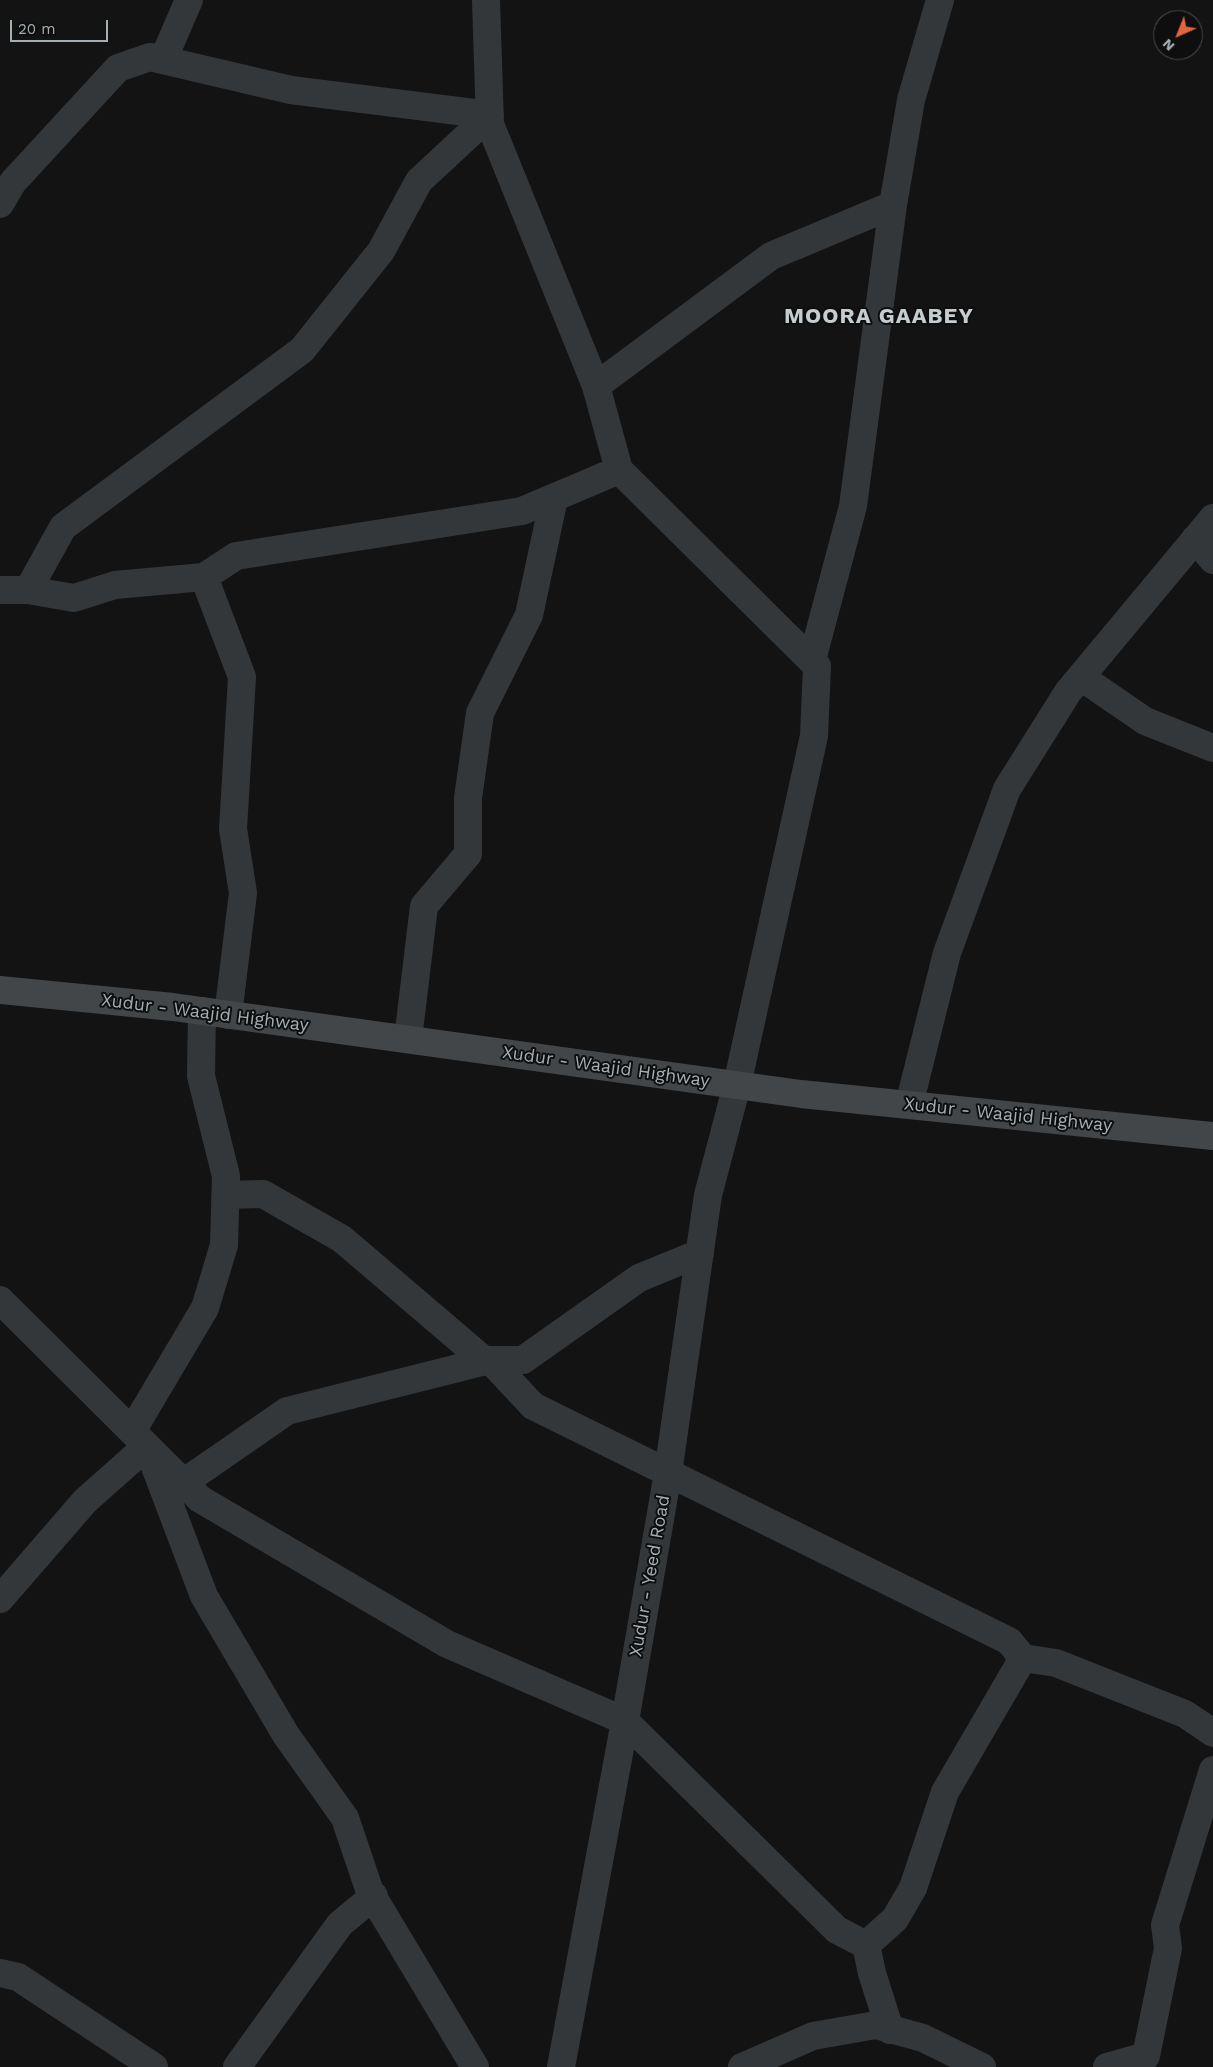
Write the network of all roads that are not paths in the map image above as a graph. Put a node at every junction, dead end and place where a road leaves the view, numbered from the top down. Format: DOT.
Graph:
graph roads {
  1 [pos="189,0"];
  2 [pos="487,0"];
  3 [pos="940,0"];
  4 [pos="163,60"];
  5 [pos="490,115"];
  6 [pos="0,204"];
  7 [pos="893,205"];
  8 [pos="596,386"];
  9 [pos="619,470"];
  10 [pos="554,498"];
  11 [pos="1213,518"];
  12 [pos="1195,539"];
  13 [pos="1213,560"];
  14 [pos="204,576"];
  15 [pos="0,590"];
  16 [pos="28,590"];
  17 [pos="812,660"];
  18 [pos="1081,677"];
  19 [pos="1213,748"];
  20 [pos="0,990"];
  21 [pos="215,1013"];
  22 [pos="408,1039"];
  23 [pos="737,1085"];
  24 [pos="909,1105"];
  25 [pos="1213,1136"];
  26 [pos="226,1195"];
  27 [pos="700,1253"];
  28 [pos="0,1300"];
  29 [pos="488,1361"];
  30 [pos="139,1438"];
  31 [pos="668,1473"];
  32 [pos="184,1482"];
  33 [pos="0,1599"];
  34 [pos="1023,1658"];
  35 [pos="625,1721"];
  36 [pos="1213,1734"];
  37 [pos="1213,1770"];
  38 [pos="374,1896"];
  39 [pos="866,1945"];
  40 [pos="0,1973"];
  41 [pos="890,2030"];
  42 [pos="154,2067"];
  43 [pos="237,2067"];
  44 [pos="475,2067"];
  45 [pos="561,2067"];
  46 [pos="742,2067"];
  47 [pos="982,2067"];
  48 [pos="1107,2067"];
  1 -- 4 [label="street"];
  2 -- 5 [label="street"];
  3 -- 7 [label="street"];
  4 -- 5 [label="street"];
  4 -- 6 [label="street"];
  5 -- 8 [label="street"];
  5 -- 16 [label="street"];
  7 -- 8 [label="street"];
  7 -- 17 [label="street"];
  8 -- 9 [label="street"];
  9 -- 10 [label="street"];
  9 -- 17 [label="street"];
  10 -- 14 [label="street"];
  10 -- 22 [label="street"];
  11 -- 12 [label="street"];
  12 -- 13 [label="street"];
  12 -- 18 [label="street"];
  14 -- 16 [label="street"];
  14 -- 21 [label="street"];
  15 -- 16 [label="street"];
  17 -- 23 [label="street, Xudur - Yeed Road"];
  18 -- 19 [label="street"];
  18 -- 24 [label="street"];
  20 -- 21 [label="main road, Xudur - Waajid Highway"];
  21 -- 22 [label="main road, Xudur - Waajid Highway"];
  21 -- 26 [label="street"];
  22 -- 23 [label="main road, Xudur - Waajid Highway"];
  23 -- 24 [label="main road, Xudur - Waajid Highway"];
  23 -- 27 [label="street, Xudur - Yeed Road"];
  24 -- 25 [label="main road, Xudur - Waajid Highway"];
  26 -- 29 [label="street"];
  26 -- 30 [label="street"];
  27 -- 29 [label="street"];
  27 -- 31 [label="street, Xudur - Yeed Road"];
  28 -- 30 [label="street"];
  29 -- 31 [label="street"];
  29 -- 32 [label="street"];
  30 -- 32 [label="street"];
  30 -- 33 [label="street"];
  30 -- 38 [label="street"];
  31 -- 34 [label="street"];
  31 -- 35 [label="street, Xudur - Yeed Road"];
  32 -- 35 [label="street"];
  34 -- 36 [label="street"];
  34 -- 39 [label="street"];
  35 -- 39 [label="street"];
  35 -- 45 [label="street, Xudur - Yeed Road"];
  37 -- 48 [label="street"];
  38 -- 43 [label="street"];
  38 -- 44 [label="street"];
  39 -- 41 [label="street"];
  40 -- 42 [label="street"];
  41 -- 46 [label="street"];
  41 -- 47 [label="street"];
}
